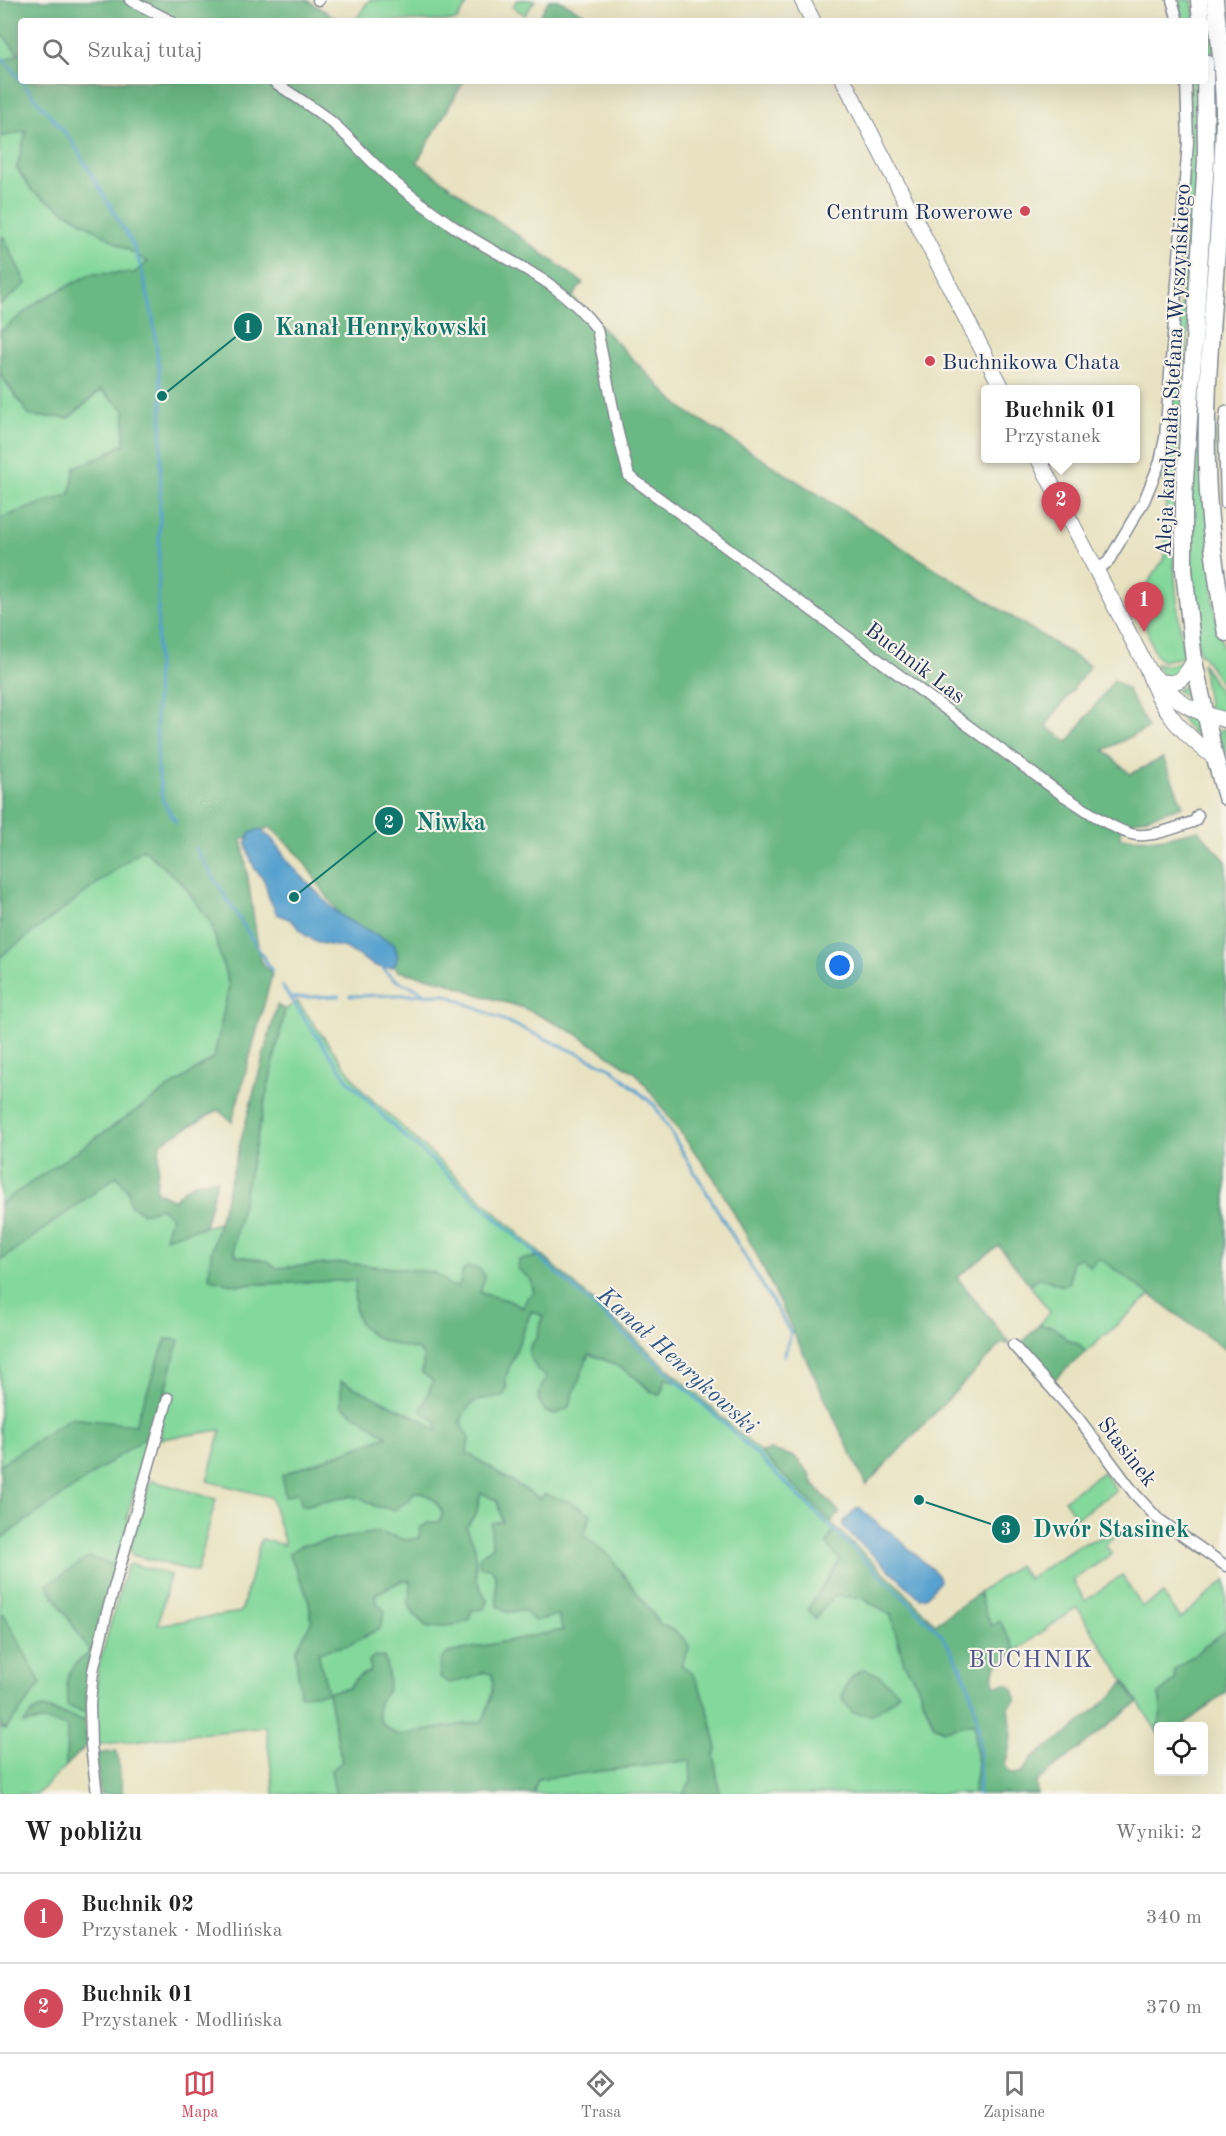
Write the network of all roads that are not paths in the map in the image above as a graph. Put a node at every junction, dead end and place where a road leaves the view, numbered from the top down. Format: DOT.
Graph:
graph roads {
  1 [pos="130,0"];
  2 [pos="802,0"];
  3 [pos="1172,0"];
  4 [pos="1199,0"];
  5 [pos="1215,0"];
  6 [pos="165,18"];
  7 [pos="811,18"];
  8 [pos="1177,18"];
  9 [pos="1201,18"];
  10 [pos="277,84"];
  11 [pos="846,84"];
  12 [pos="1186,84"];
  13 [pos="1205,84"];
  14 [pos="1000,385"];
  15 [pos="1226,411"];
  16 [pos="1040,463"];
  17 [pos="1226,504"];
  18 [pos="1096,570"];
  19 [pos="1226,633"];
  20 [pos="1194,661"];
  21 [pos="1147,668"];
  22 [pos="1160,681"];
  23 [pos="1205,715"];
  24 [pos="1226,720"];
  25 [pos="1215,758"];
  26 [pos="1226,797"];
  27 [pos="1197,818"];
  28 [pos="1013,1345"];
  29 [pos="168,1398"];
  30 [pos="1226,1566"];
  31 [pos="97,1794"];
  1 -- 6 [label="street"];
  2 -- 7 [label="main road"];
  3 -- 8 [label="street"];
  4 -- 9 [label="main road"];
  5 -- 19 [label="main road, Aleja kardynała Stefana Wyszyńskiego"];
  10 -- 27 [label="street, Buchnik Las"];
  11 -- 14 [label="main road"];
  12 -- 18 [label="street"];
  13 -- 20 [label="main road, Aleja kardynała Stefana Wyszyńskiego"];
  15 -- 17 [label="street"];
  16 -- 18 [label="main road"];
  18 -- 21 [label="main road"];
  20 -- 22 [label="main road"];
  20 -- 23 [label="main road, Aleja kardynała Stefana Wyszyńskiego"];
  21 -- 22 [label="main road"];
  21 -- 25 [label="main road"];
  22 -- 23 [label="main road"];
  23 -- 24 [label="main road"];
  23 -- 25 [label="main road, Aleja kardynała Stefana Wyszyńskiego"];
  25 -- 26 [label="main road, Aleja kardynała Stefana Wyszyńskiego"];
  28 -- 30 [label="street, Stasinek"];
  29 -- 31 [label="street"];
}
